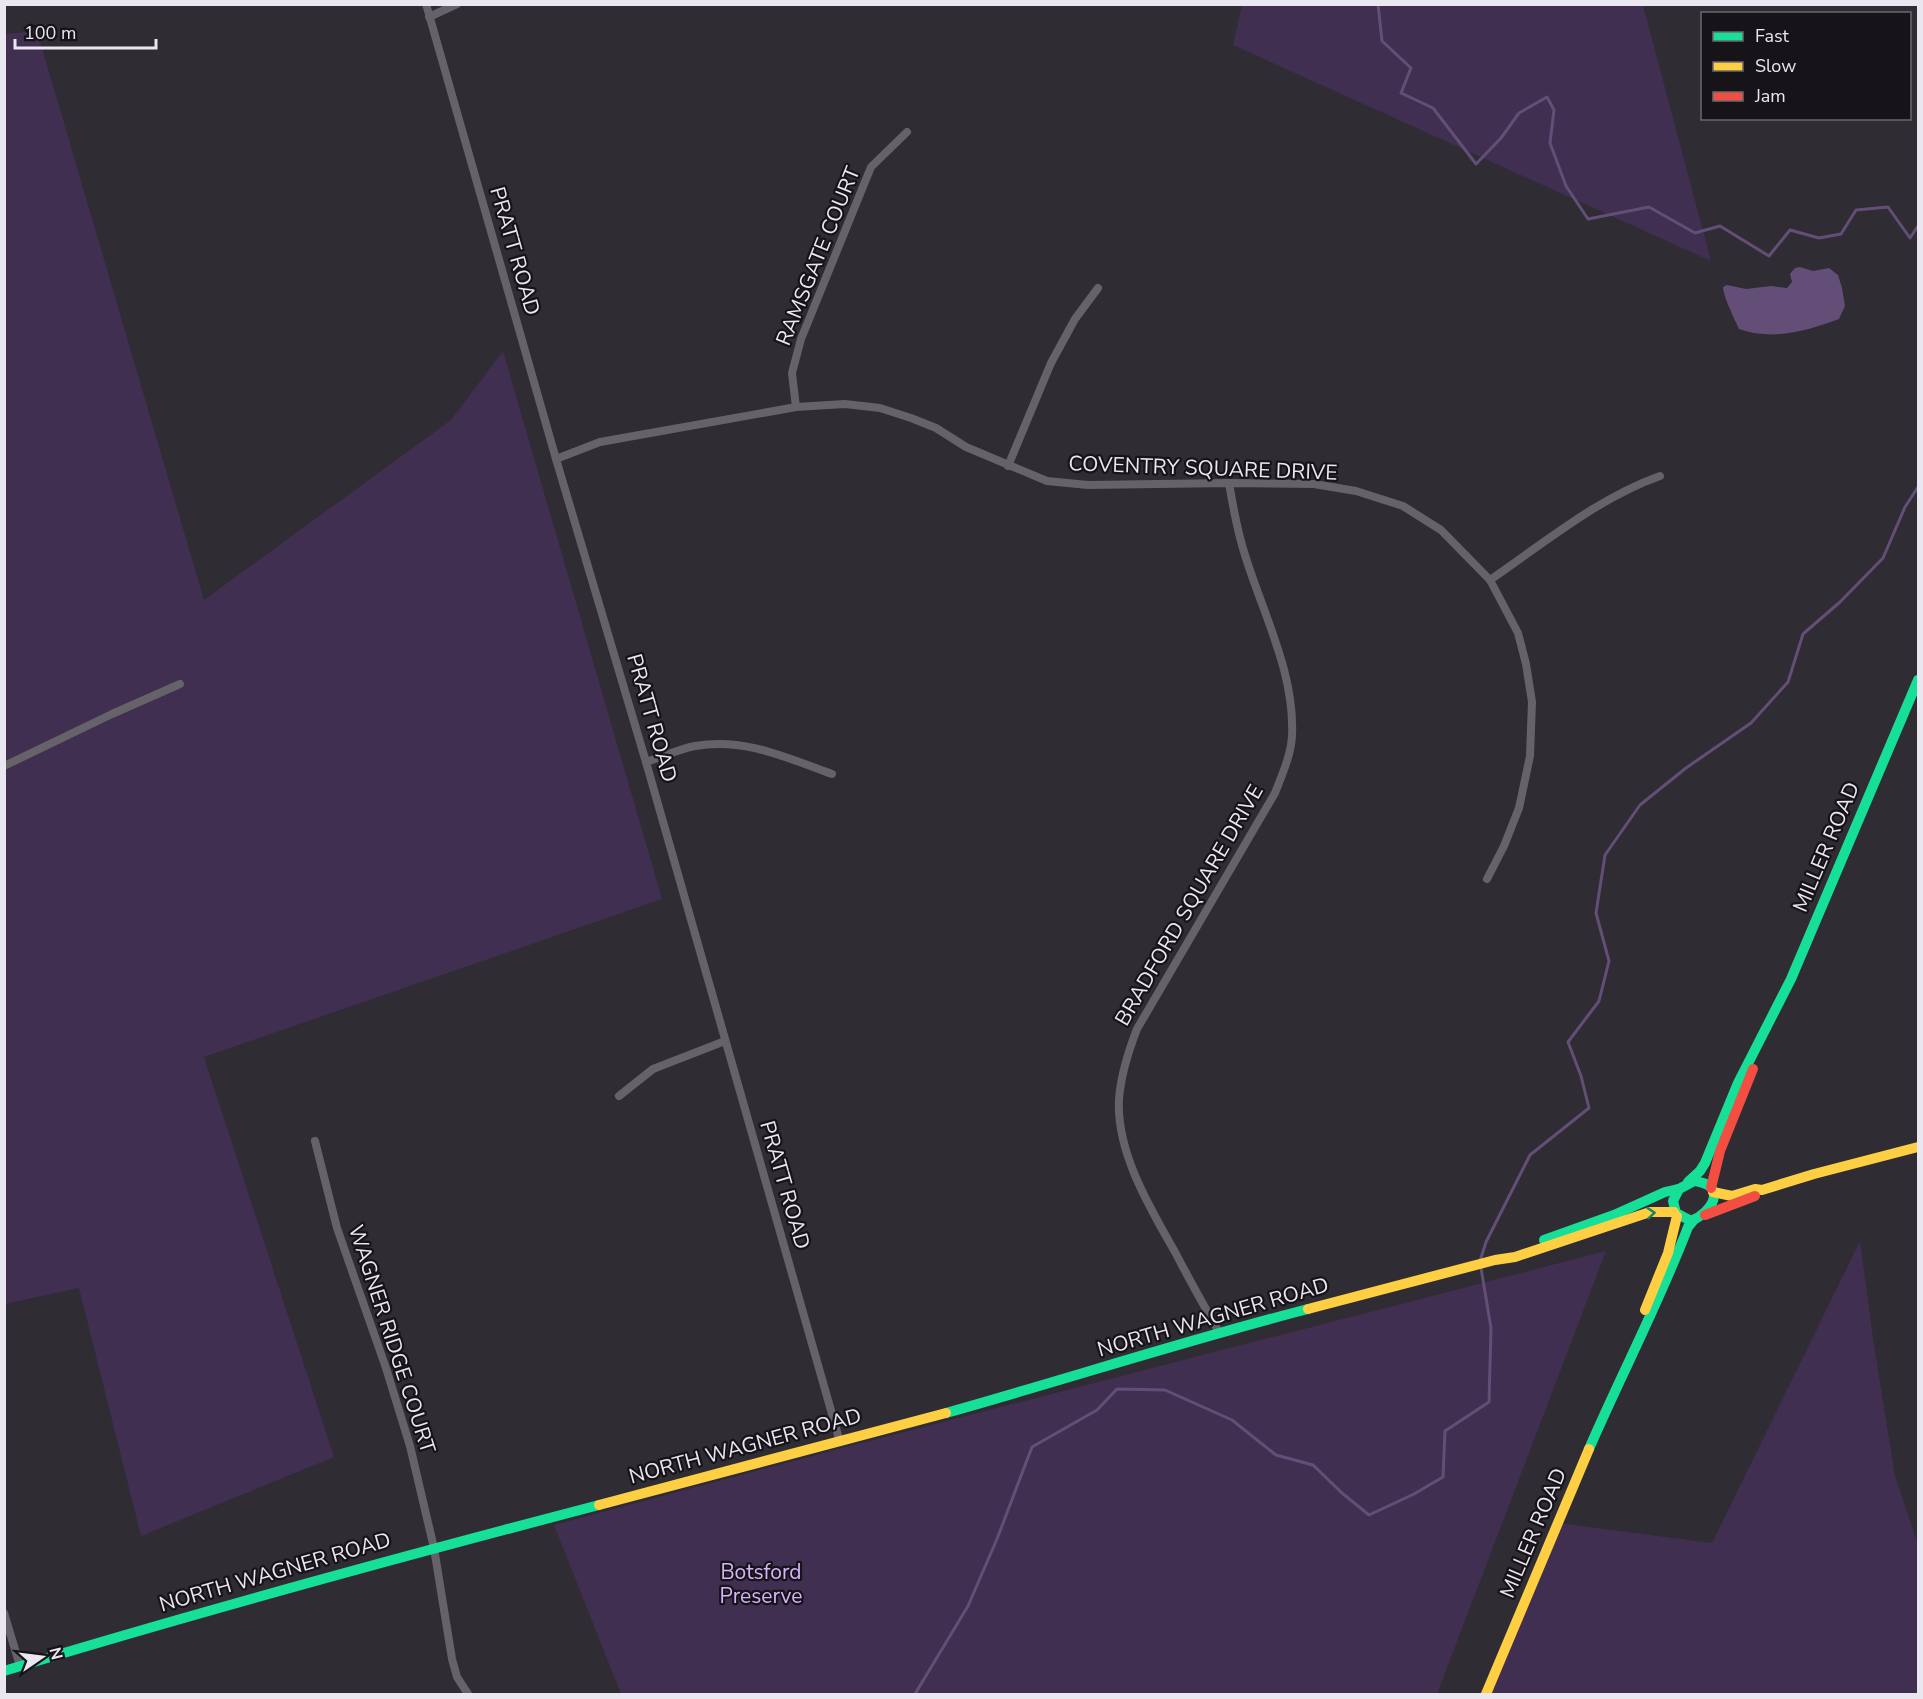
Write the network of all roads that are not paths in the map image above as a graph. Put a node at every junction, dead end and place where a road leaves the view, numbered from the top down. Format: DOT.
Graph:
graph roads {
  1 [pos="426,4"];
  2 [pos="457,4"];
  3 [pos="429,16"];
  4 [pos="907,132"];
  5 [pos="1098,288"];
  6 [pos="796,408"];
  7 [pos="556,459"];
  8 [pos="1008,466"];
  9 [pos="1660,476"];
  10 [pos="1229,483"];
  11 [pos="1490,580"];
  12 [pos="1918,680"];
  13 [pos="180,684"];
  14 [pos="646,762"];
  15 [pos="4,766"];
  16 [pos="832,774"];
  17 [pos="1487,879"];
  18 [pos="1767,1029"];
  19 [pos="726,1041"];
  20 [pos="619,1095"];
  21 [pos="315,1141"];
  22 [pos="1918,1147"];
  23 [pos="1688,1182"];
  24 [pos="1678,1189"];
  25 [pos="1712,1190"];
  26 [pos="1762,1190"];
  27 [pos="1676,1214"];
  28 [pos="1705,1215"];
  29 [pos="1693,1221"];
  30 [pos="1491,1261"];
  31 [pos="1219,1332"];
  32 [pos="1617,1386"];
  33 [pos="840,1442"];
  34 [pos="434,1548"];
  35 [pos="4,1613"];
  36 [pos="20,1666"];
  37 [pos="4,1671"];
  38 [pos="468,1695"];
  39 [pos="1486,1695"];
  1 -- 3 [label="street, PRATT ROAD"];
  2 -- 3 [label="street"];
  3 -- 7 [label="street, PRATT ROAD"];
  4 -- 6 [label="street, RAMSGATE COURT"];
  5 -- 8 [label="street"];
  6 -- 7 [label="street, COVENTRY SQUARE DRIVE"];
  6 -- 8 [label="street, COVENTRY SQUARE DRIVE"];
  7 -- 14 [label="street, PRATT ROAD"];
  8 -- 10 [label="street, COVENTRY SQUARE DRIVE"];
  9 -- 11 [label="street"];
  10 -- 11 [label="street, COVENTRY SQUARE DRIVE"];
  10 -- 31 [label="street, BRADFORD SQUARE DRIVE"];
  11 -- 17 [label="street, COVENTRY SQUARE DRIVE"];
  12 -- 18 [label="main road, MILLER ROAD"];
  13 -- 15 [label="street"];
  14 -- 16 [label="street"];
  14 -- 19 [label="street, PRATT ROAD"];
  18 -- 23 [label="main road, MILLER ROAD"];
  18 -- 25 [label="main road, MILLER ROAD"];
  19 -- 20 [label="street"];
  19 -- 33 [label="street, PRATT ROAD"];
  21 -- 34 [label="street, WAGNER RIDGE COURT"];
  22 -- 26 [label="main road"];
  23 -- 24 [label="main road"];
  23 -- 25 [label="main road"];
  24 -- 27 [label="main road"];
  24 -- 30 [label="main road, NORTH WAGNER ROAD"];
  25 -- 26 [label="main road"];
  25 -- 28 [label="main road"];
  26 -- 28 [label="main road"];
  27 -- 29 [label="main road"];
  30 -- 27 [label="main road, NORTH WAGNER ROAD, one-way"];
  27 -- 32 [label="main road, MILLER ROAD"];
  28 -- 29 [label="main road"];
  29 -- 32 [label="main road, MILLER ROAD"];
  30 -- 31 [label="main road, NORTH WAGNER ROAD"];
  31 -- 33 [label="main road, NORTH WAGNER ROAD"];
  32 -- 39 [label="main road, MILLER ROAD"];
  33 -- 34 [label="main road, NORTH WAGNER ROAD"];
  34 -- 36 [label="main road, NORTH WAGNER ROAD"];
  34 -- 38 [label="street, WAGNER RIDGE COURT"];
  35 -- 36 [label="street"];
  36 -- 37 [label="main road, NORTH WAGNER ROAD"];
}
